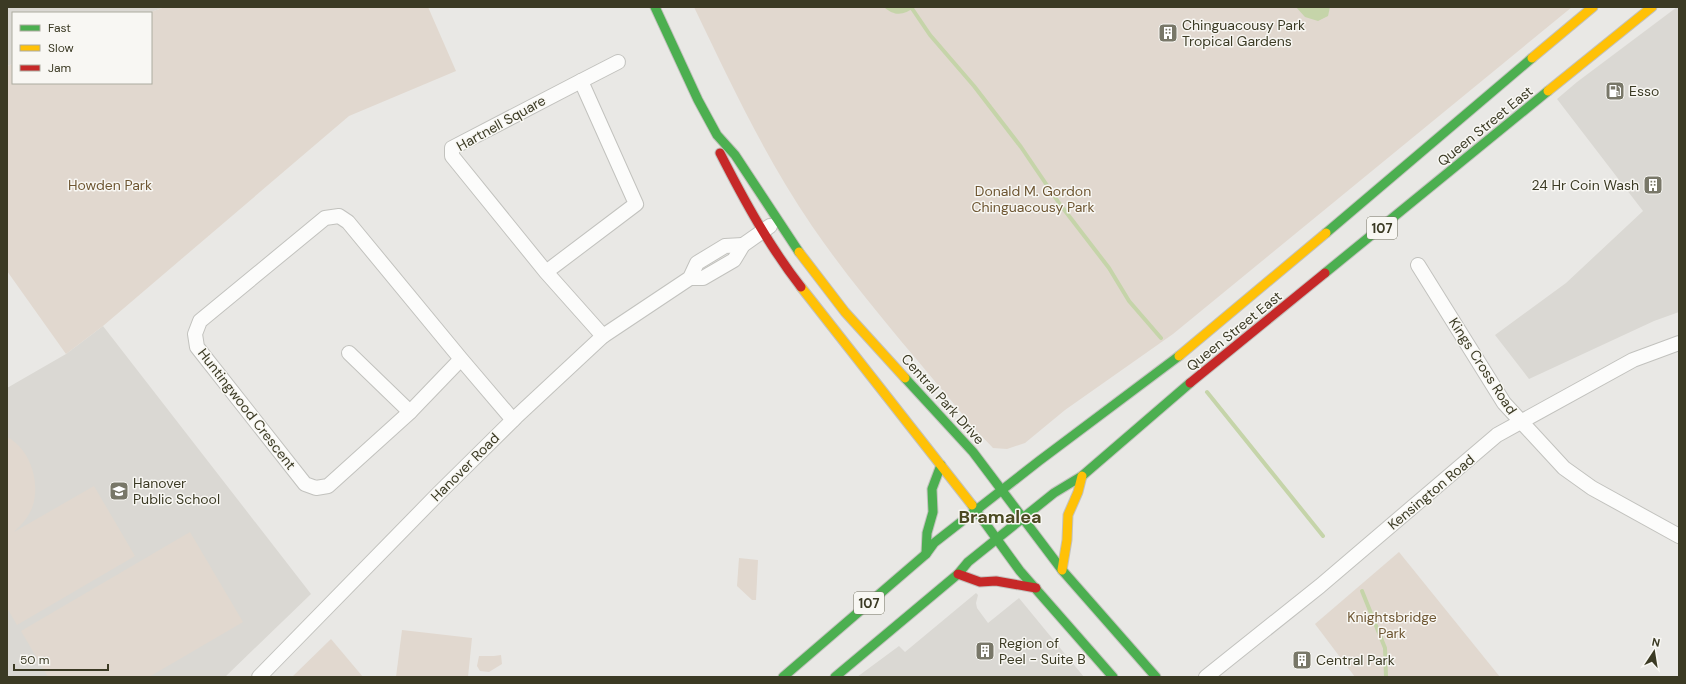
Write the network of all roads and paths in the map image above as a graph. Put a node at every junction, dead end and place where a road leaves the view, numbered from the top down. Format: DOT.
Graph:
graph roads {
  1 [pos="655,7"];
  2 [pos="1593,7"];
  3 [pos="1652,7"];
  4 [pos="618,62"];
  5 [pos="581,81"];
  6 [pos="717,135"];
  7 [pos="778,221"];
  8 [pos="763,231"];
  9 [pos="1418,265"];
  10 [pos="546,272"];
  11 [pos="603,336"];
  12 [pos="1679,343"];
  13 [pos="349,353"];
  14 [pos="461,359"];
  15 [pos="410,412"];
  16 [pos="513,420"];
  17 [pos="1519,422"];
  18 [pos="941,465"];
  19 [pos="1082,476"];
  20 [pos="1002,490"];
  21 [pos="976,511"];
  22 [pos="1022,518"];
  23 [pos="1679,536"];
  24 [pos="997,538"];
  25 [pos="926,554"];
  26 [pos="1062,570"];
  27 [pos="958,574"];
  28 [pos="1036,588"];
  29 [pos="259,677"];
  30 [pos="783,677"];
  31 [pos="835,677"];
  32 [pos="1113,677"];
  33 [pos="1156,677"];
  34 [pos="1206,677"];
  1 -- 6 [label="main road, Central Park Drive"];
  2 -- 20 [label="main road, Queen Street East / 107"];
  3 -- 19 [label="main road, Queen Street East / 107"];
  4 -- 5 [label="street, Hartnell Square"];
  5 -- 10 [label="street"];
  5 -- 10 [label="street, Hartnell Square"];
  6 -- 7 [label="main road, Central Park Drive"];
  6 -- 8 [label="main road, Central Park Drive"];
  7 -- 8 [label="street, Hanover Road"];
  7 -- 20 [label="main road, Central Park Drive"];
  8 -- 11 [label="street, Hanover Road"];
  8 -- 18 [label="main road, Central Park Drive"];
  9 -- 17 [label="street, Kings Cross Road"];
  10 -- 11 [label="street, Hartnell Square"];
  11 -- 16 [label="street, Hanover Road"];
  12 -- 17 [label="street, Kensington Road"];
  13 -- 15 [label="street"];
  14 -- 15 [label="street, Huntingwood Crescent"];
  14 -- 15 [label="street, Huntingwood Crescent"];
  14 -- 16 [label="street, Huntingwood Crescent"];
  16 -- 29 [label="street, Hanover Road"];
  17 -- 23 [label="street, Kings Cross Road"];
  17 -- 34 [label="street, Kensington Road"];
  18 -- 21 [label="main road, Central Park Drive"];
  18 -- 25 [label="main road"];
  19 -- 22 [label="main road, Queen Street East / 107"];
  19 -- 26 [label="main road"];
  20 -- 21 [label="main road, Queen Street East / 107"];
  20 -- 22 [label="main road, Central Park Drive"];
  21 -- 24 [label="main road, Central Park Drive"];
  21 -- 25 [label="main road, Queen Street East / 107"];
  22 -- 24 [label="main road, Queen Street East / 107"];
  22 -- 26 [label="main road, Central Park Drive"];
  24 -- 27 [label="main road, Queen Street East / 107"];
  24 -- 28 [label="main road, Central Park Drive"];
  25 -- 30 [label="main road, Queen Street East / 107"];
  26 -- 33 [label="main road, Central Park Drive"];
  27 -- 28 [label="main road"];
  27 -- 31 [label="main road, Queen Street East / 107"];
  28 -- 32 [label="main road, Central Park Drive"];
}
